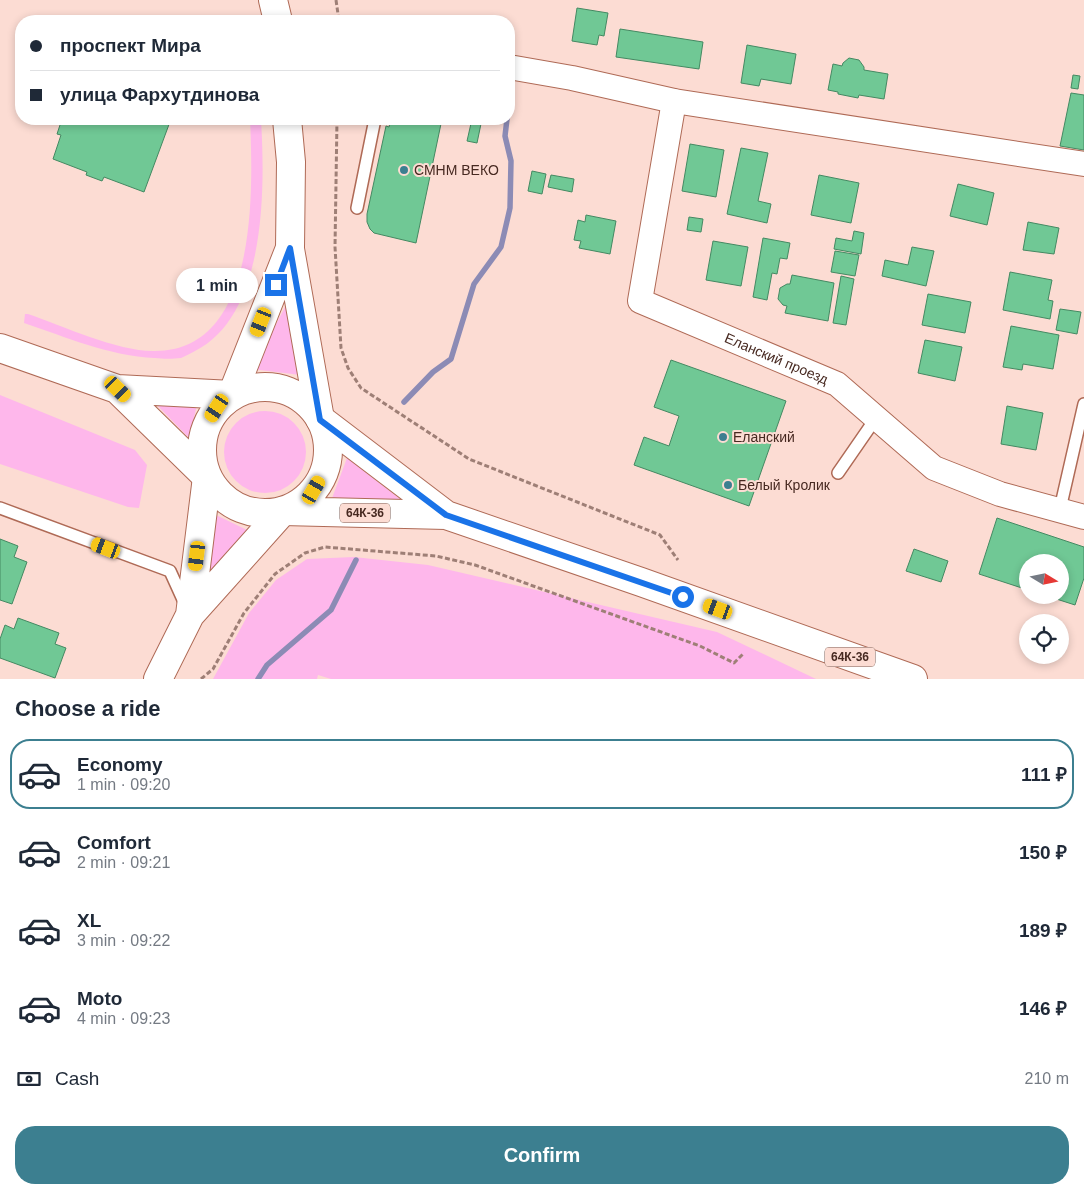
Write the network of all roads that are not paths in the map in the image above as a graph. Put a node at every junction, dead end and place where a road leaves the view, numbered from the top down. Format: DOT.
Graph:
graph roads {
  1 [pos="273,0"];
  2 [pos="277,15"];
  3 [pos="515,68"];
  4 [pos="674,101"];
  5 [pos="288,125"];
  6 [pos="374,125"];
  7 [pos="1084,164"];
  8 [pos="357,208"];
  9 [pos="290,248"];
  10 [pos="0,348"];
  11 [pos="118,389"];
  12 [pos="232,395"];
  13 [pos="1084,404"];
  14 [pos="876,418"];
  15 [pos="320,420"];
  16 [pos="838,473"];
  17 [pos="208,478"];
  18 [pos="0,508"];
  19 [pos="1060,509"];
  20 [pos="283,511"];
  21 [pos="446,515"];
  22 [pos="1084,517"];
  23 [pos="190,614"];
  24 [pos="158,679"];
  25 [pos="913,679"];
  1 -- 2 [label="main road"];
  3 -- 4 [label="street"];
  4 -- 7 [label="street"];
  4 -- 14 [label="street, Еланский проезд"];
  5 -- 9 [label="main road"];
  6 -- 8 [label="lane"];
  9 -- 12 [label="main road"];
  9 -- 15 [label="main road"];
  10 -- 11 [label="main road, 64К-36"];
  11 -- 12 [label="main road, 64К-36"];
  11 -- 17 [label="main road, 64К-36"];
  12 -- 15 [label="main road, 64К-36"];
  12 -- 17 [label="main road, 64К-36"];
  13 -- 19 [label="lane"];
  14 -- 16 [label="lane"];
  14 -- 19 [label="street, Еланский проезд"];
  15 -- 20 [label="main road, 64К-36"];
  15 -- 21 [label="main road, 64К-36"];
  17 -- 20 [label="main road, 64К-36"];
  17 -- 23 [label="main road"];
  18 -- 23 [label="lane"];
  19 -- 22 [label="street, Еланский проезд"];
  20 -- 21 [label="main road, 64К-36"];
  20 -- 23 [label="main road"];
  21 -- 25 [label="main road, 64К-36"];
  23 -- 24 [label="main road"];
}
